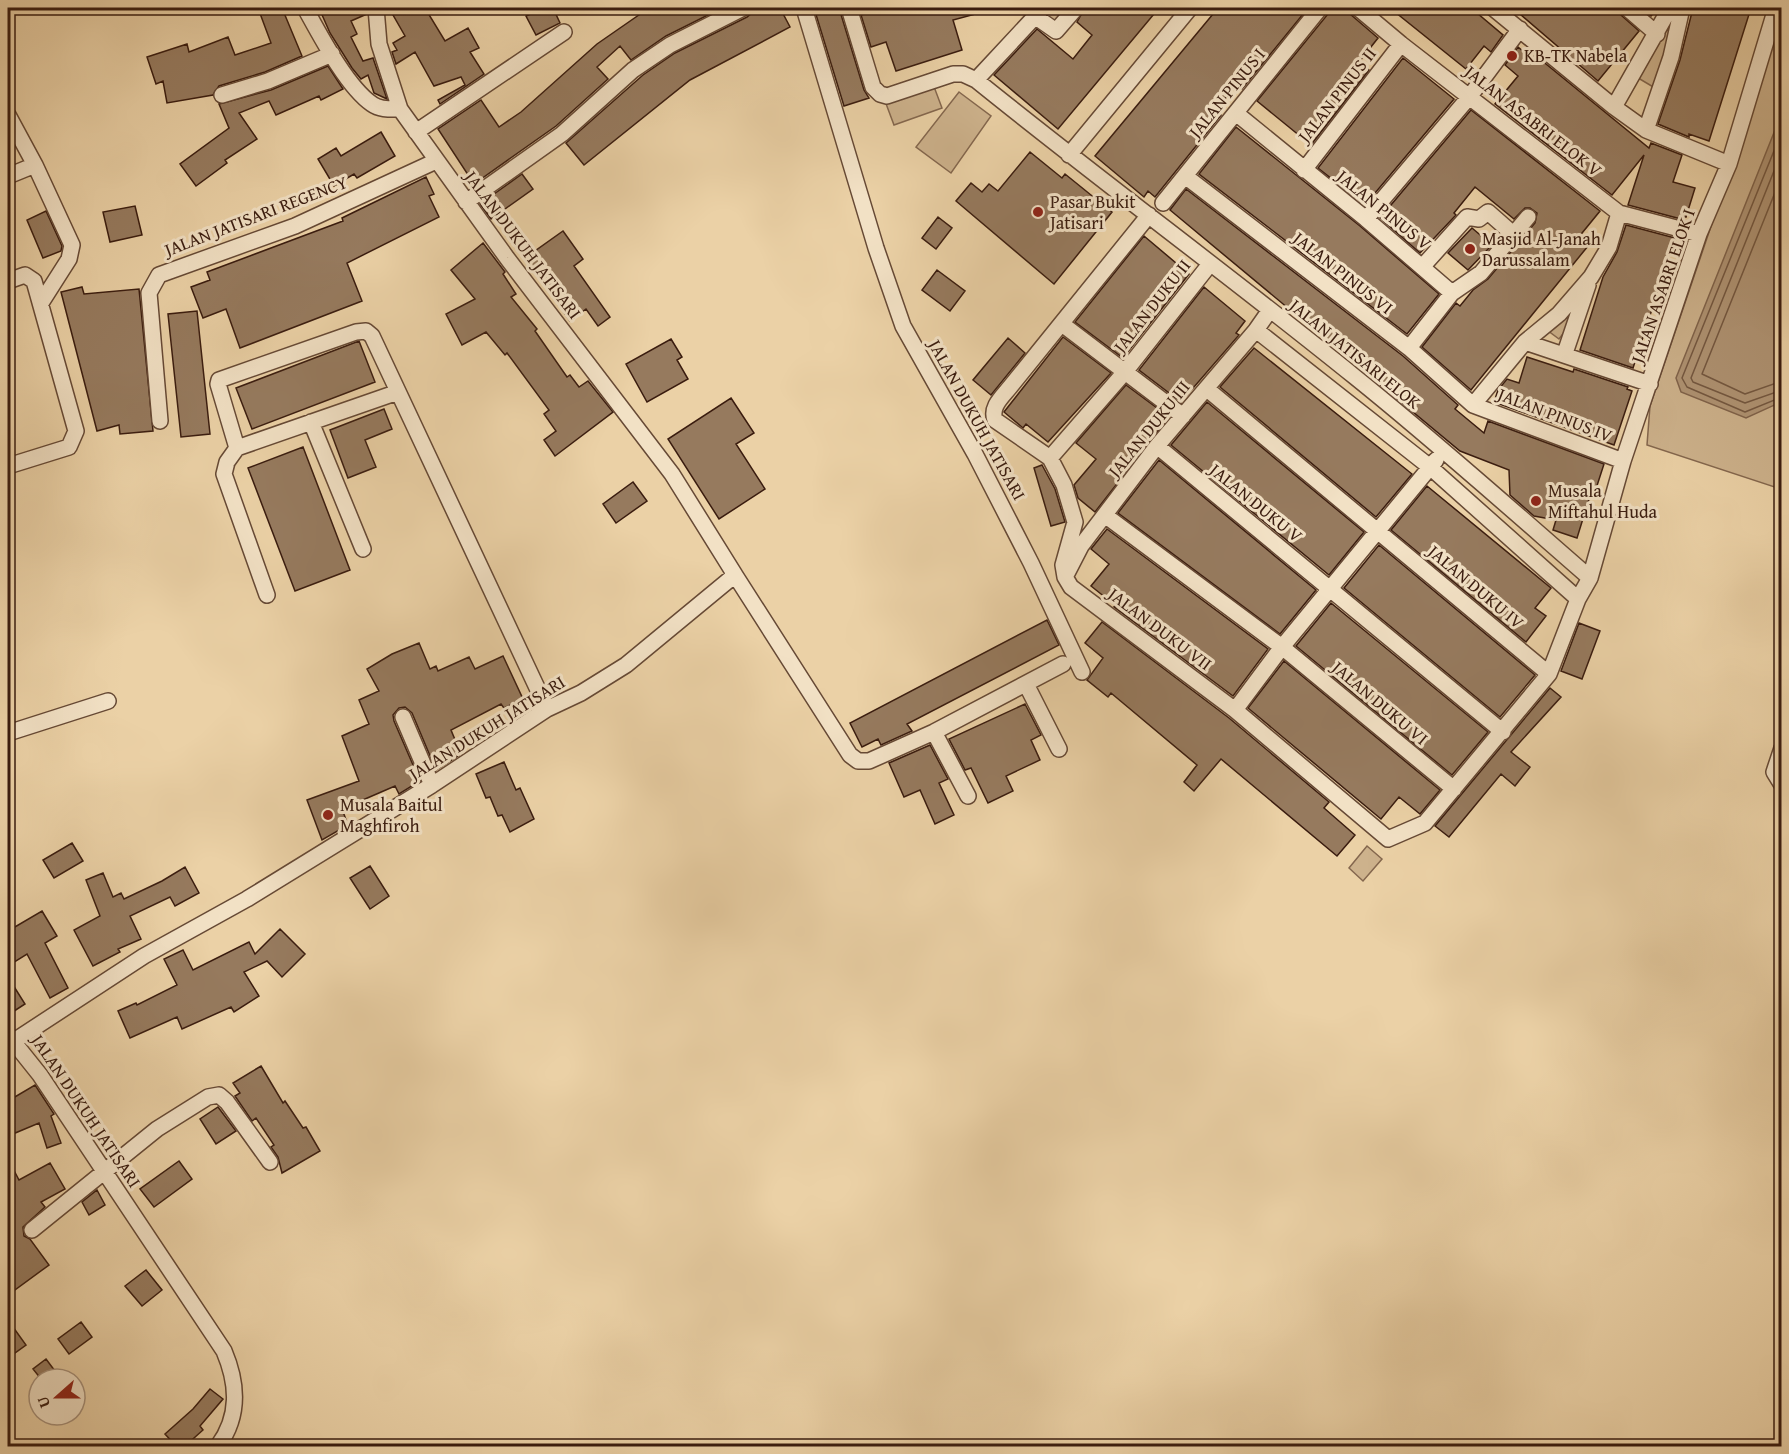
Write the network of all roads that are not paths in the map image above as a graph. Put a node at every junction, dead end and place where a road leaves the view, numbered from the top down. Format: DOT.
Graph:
graph roads {
  1 [pos="305,8"];
  2 [pos="376,8"];
  3 [pos="743,8"];
  4 [pos="804,8"];
  5 [pos="849,8"];
  6 [pos="1076,8"];
  7 [pos="1190,8"];
  8 [pos="1320,8"];
  9 [pos="1358,8"];
  10 [pos="1493,8"];
  11 [pos="1627,8"];
  12 [pos="1670,8"];
  13 [pos="1682,8"];
  14 [pos="1776,8"];
  15 [pos="1039,12"];
  16 [pos="1520,29"];
  17 [pos="564,32"];
  18 [pos="1657,34"];
  19 [pos="1401,44"];
  20 [pos="332,54"];
  21 [pos="976,80"];
  22 [pos="222,95"];
  23 [pos="1470,96"];
  24 [pos="1614,107"];
  25 [pos="400,109"];
  26 [pos="1237,114"];
  27 [pos="8,115"];
  28 [pos="1646,130"];
  29 [pos="416,132"];
  30 [pos="1069,155"];
  31 [pos="436,161"];
  32 [pos="1729,164"];
  33 [pos="35,165"];
  34 [pos="1304,170"];
  35 [pos="8,176"];
  36 [pos="1185,176"];
  37 [pos="466,202"];
  38 [pos="1163,203"];
  39 [pos="1620,213"];
  40 [pos="1149,215"];
  41 [pos="1528,217"];
  42 [pos="1366,219"];
  43 [pos="1513,234"];
  44 [pos="1699,234"];
  45 [pos="1210,264"];
  46 [pos="1423,266"];
  47 [pos="1591,277"];
  48 [pos="8,281"];
  49 [pos="1452,293"];
  50 [pos="41,303"];
  51 [pos="1270,310"];
  52 [pos="1062,324"];
  53 [pos="1256,330"];
  54 [pos="1525,342"];
  55 [pos="1408,348"];
  56 [pos="1564,353"];
  57 [pos="1124,373"];
  58 [pos="1650,384"];
  59 [pos="1207,389"];
  60 [pos="398,392"];
  61 [pos="1473,405"];
  62 [pos="1183,416"];
  63 [pos="160,421"];
  64 [pos="311,423"];
  65 [pos="1157,446"];
  66 [pos="237,448"];
  67 [pos="1443,452"];
  68 [pos="1050,458"];
  69 [pos="1623,462"];
  70 [pos="8,466"];
  71 [pos="1430,467"];
  72 [pos="1106,516"];
  73 [pos="1378,529"];
  74 [pos="363,549"];
  75 [pos="735,575"];
  76 [pos="1065,577"];
  77 [pos="1590,578"];
  78 [pos="1331,590"];
  79 [pos="267,595"];
  80 [pos="1578,599"];
  81 [pos="1282,647"];
  82 [pos="1063,664"];
  83 [pos="1082,672"];
  84 [pos="1549,674"];
  85 [pos="1026,684"];
  86 [pos="108,701"];
  87 [pos="547,710"];
  88 [pos="1235,710"];
  89 [pos="403,717"];
  90 [pos="934,732"];
  91 [pos="1503,732"];
  92 [pos="8,733"];
  93 [pos="1782,748"];
  94 [pos="1059,749"];
  95 [pos="432,785"];
  96 [pos="1782,785"];
  97 [pos="1454,789"];
  98 [pos="968,796"];
  99 [pos="9,1040"];
  100 [pos="270,1162"];
  101 [pos="102,1171"];
  102 [pos="32,1230"];
  103 [pos="218,1446"];
  1 -- 20 [label="street"];
  2 -- 25 [label="street, JALAN DUKUH JATISARI"];
  3 -- 37 [label="street"];
  4 -- 83 [label="street, JALAN DUKUH JATISARI"];
  5 -- 21 [label="street"];
  6 -- 15 [label="street"];
  7 -- 30 [label="street"];
  8 -- 26 [label="street, JALAN PINUS I"];
  9 -- 19 [label="street, JALAN ASABRI ELOK V"];
  10 -- 16 [label="street"];
  11 -- 18 [label="street"];
  12 -- 18 [label="street"];
  13 -- 28 [label="street"];
  14 -- 32 [label="street, JALAN ASABRI ELOK I"];
  15 -- 21 [label="street"];
  16 -- 23 [label="street"];
  16 -- 24 [label="street"];
  17 -- 29 [label="street"];
  18 -- 24 [label="street"];
  19 -- 23 [label="street, JALAN ASABRI ELOK V"];
  19 -- 34 [label="street, JALAN PINUS II"];
  20 -- 22 [label="street"];
  20 -- 25 [label="street"];
  21 -- 30 [label="street, JALAN JATISARI ELOK"];
  23 -- 39 [label="street, JALAN ASABRI ELOK V"];
  23 -- 42 [label="street"];
  24 -- 28 [label="street"];
  25 -- 29 [label="street, JALAN DUKUH JATISARI"];
  26 -- 34 [label="street, JALAN PINUS V"];
  26 -- 36 [label="street, JALAN PINUS I"];
  27 -- 33 [label="street"];
  28 -- 32 [label="street"];
  29 -- 31 [label="street, JALAN DUKUH JATISARI"];
  30 -- 40 [label="street, JALAN JATISARI ELOK"];
  31 -- 37 [label="street, JALAN DUKUH JATISARI"];
  31 -- 63 [label="street, JALAN JATISARI REGENCY"];
  32 -- 44 [label="street, JALAN ASABRI ELOK I"];
  33 -- 35 [label="street"];
  33 -- 50 [label="street"];
  34 -- 42 [label="street, JALAN PINUS V"];
  36 -- 38 [label="street, JALAN PINUS I"];
  36 -- 55 [label="street, JALAN PINUS VI"];
  37 -- 75 [label="street, JALAN DUKUH JATISARI"];
  39 -- 44 [label="street, JALAN ASABRI ELOK V"];
  39 -- 47 [label="street"];
  40 -- 45 [label="street, JALAN JATISARI ELOK"];
  40 -- 52 [label="street"];
  41 -- 43 [label="street"];
  42 -- 46 [label="street, JALAN PINUS V"];
  43 -- 46 [label="street"];
  43 -- 49 [label="street"];
  44 -- 58 [label="street, JALAN ASABRI ELOK I"];
  45 -- 51 [label="street, JALAN JATISARI ELOK"];
  45 -- 57 [label="street, JALAN DUKU II"];
  46 -- 49 [label="street, JALAN PINUS V"];
  47 -- 54 [label="street"];
  47 -- 56 [label="street"];
  48 -- 50 [label="street"];
  49 -- 55 [label="street"];
  50 -- 70 [label="street"];
  51 -- 53 [label="street, JALAN DUKU III"];
  51 -- 67 [label="street, JALAN JATISARI ELOK"];
  52 -- 57 [label="street"];
  52 -- 68 [label="street"];
  53 -- 59 [label="street, JALAN DUKU III"];
  53 -- 71 [label="street"];
  54 -- 56 [label="street"];
  54 -- 61 [label="street"];
  55 -- 61 [label="street, JALAN PINUS VI"];
  56 -- 58 [label="street"];
  57 -- 62 [label="street, JALAN DUKU II"];
  57 -- 68 [label="street, JALAN DUKU II"];
  58 -- 69 [label="street, JALAN ASABRI ELOK I"];
  59 -- 62 [label="street, JALAN DUKU III"];
  59 -- 73 [label="street, JALAN DUKU IV"];
  60 -- 64 [label="street"];
  60 -- 66 [label="street"];
  60 -- 87 [label="street"];
  61 -- 69 [label="street, JALAN PINUS IV"];
  62 -- 65 [label="street, JALAN DUKU III"];
  64 -- 66 [label="street"];
  64 -- 74 [label="street"];
  65 -- 72 [label="street, JALAN DUKU III"];
  65 -- 78 [label="street, JALAN DUKU V"];
  66 -- 79 [label="street"];
  67 -- 71 [label="street"];
  67 -- 77 [label="street, JALAN JATISARI ELOK"];
  68 -- 76 [label="street"];
  69 -- 77 [label="street, JALAN ASABRI ELOK I"];
  71 -- 73 [label="street"];
  71 -- 80 [label="street"];
  72 -- 76 [label="street, JALAN DUKU III"];
  72 -- 81 [label="street, JALAN DUKU VI"];
  73 -- 78 [label="street"];
  73 -- 84 [label="street, JALAN DUKU IV"];
  75 -- 87 [label="street, JALAN DUKUH JATISARI"];
  75 -- 90 [label="street"];
  76 -- 88 [label="street, JALAN DUKU VII"];
  77 -- 80 [label="street"];
  78 -- 81 [label="street"];
  78 -- 91 [label="street, JALAN DUKU V"];
  80 -- 84 [label="street"];
  81 -- 88 [label="street"];
  81 -- 97 [label="street, JALAN DUKU VI"];
  82 -- 85 [label="street"];
  84 -- 91 [label="street"];
  85 -- 90 [label="street"];
  85 -- 94 [label="street"];
  86 -- 92 [label="street"];
  87 -- 95 [label="street, JALAN DUKUH JATISARI"];
  88 -- 97 [label="street, JALAN DUKU VII"];
  89 -- 95 [label="street"];
  90 -- 98 [label="street"];
  91 -- 97 [label="street"];
  93 -- 96 [label="street"];
  95 -- 99 [label="street, JALAN DUKUH JATISARI"];
  99 -- 101 [label="street, JALAN DUKUH JATISARI"];
  100 -- 101 [label="street"];
  101 -- 102 [label="street"];
  101 -- 103 [label="street, JALAN DUKUH JATISARI"];
}
